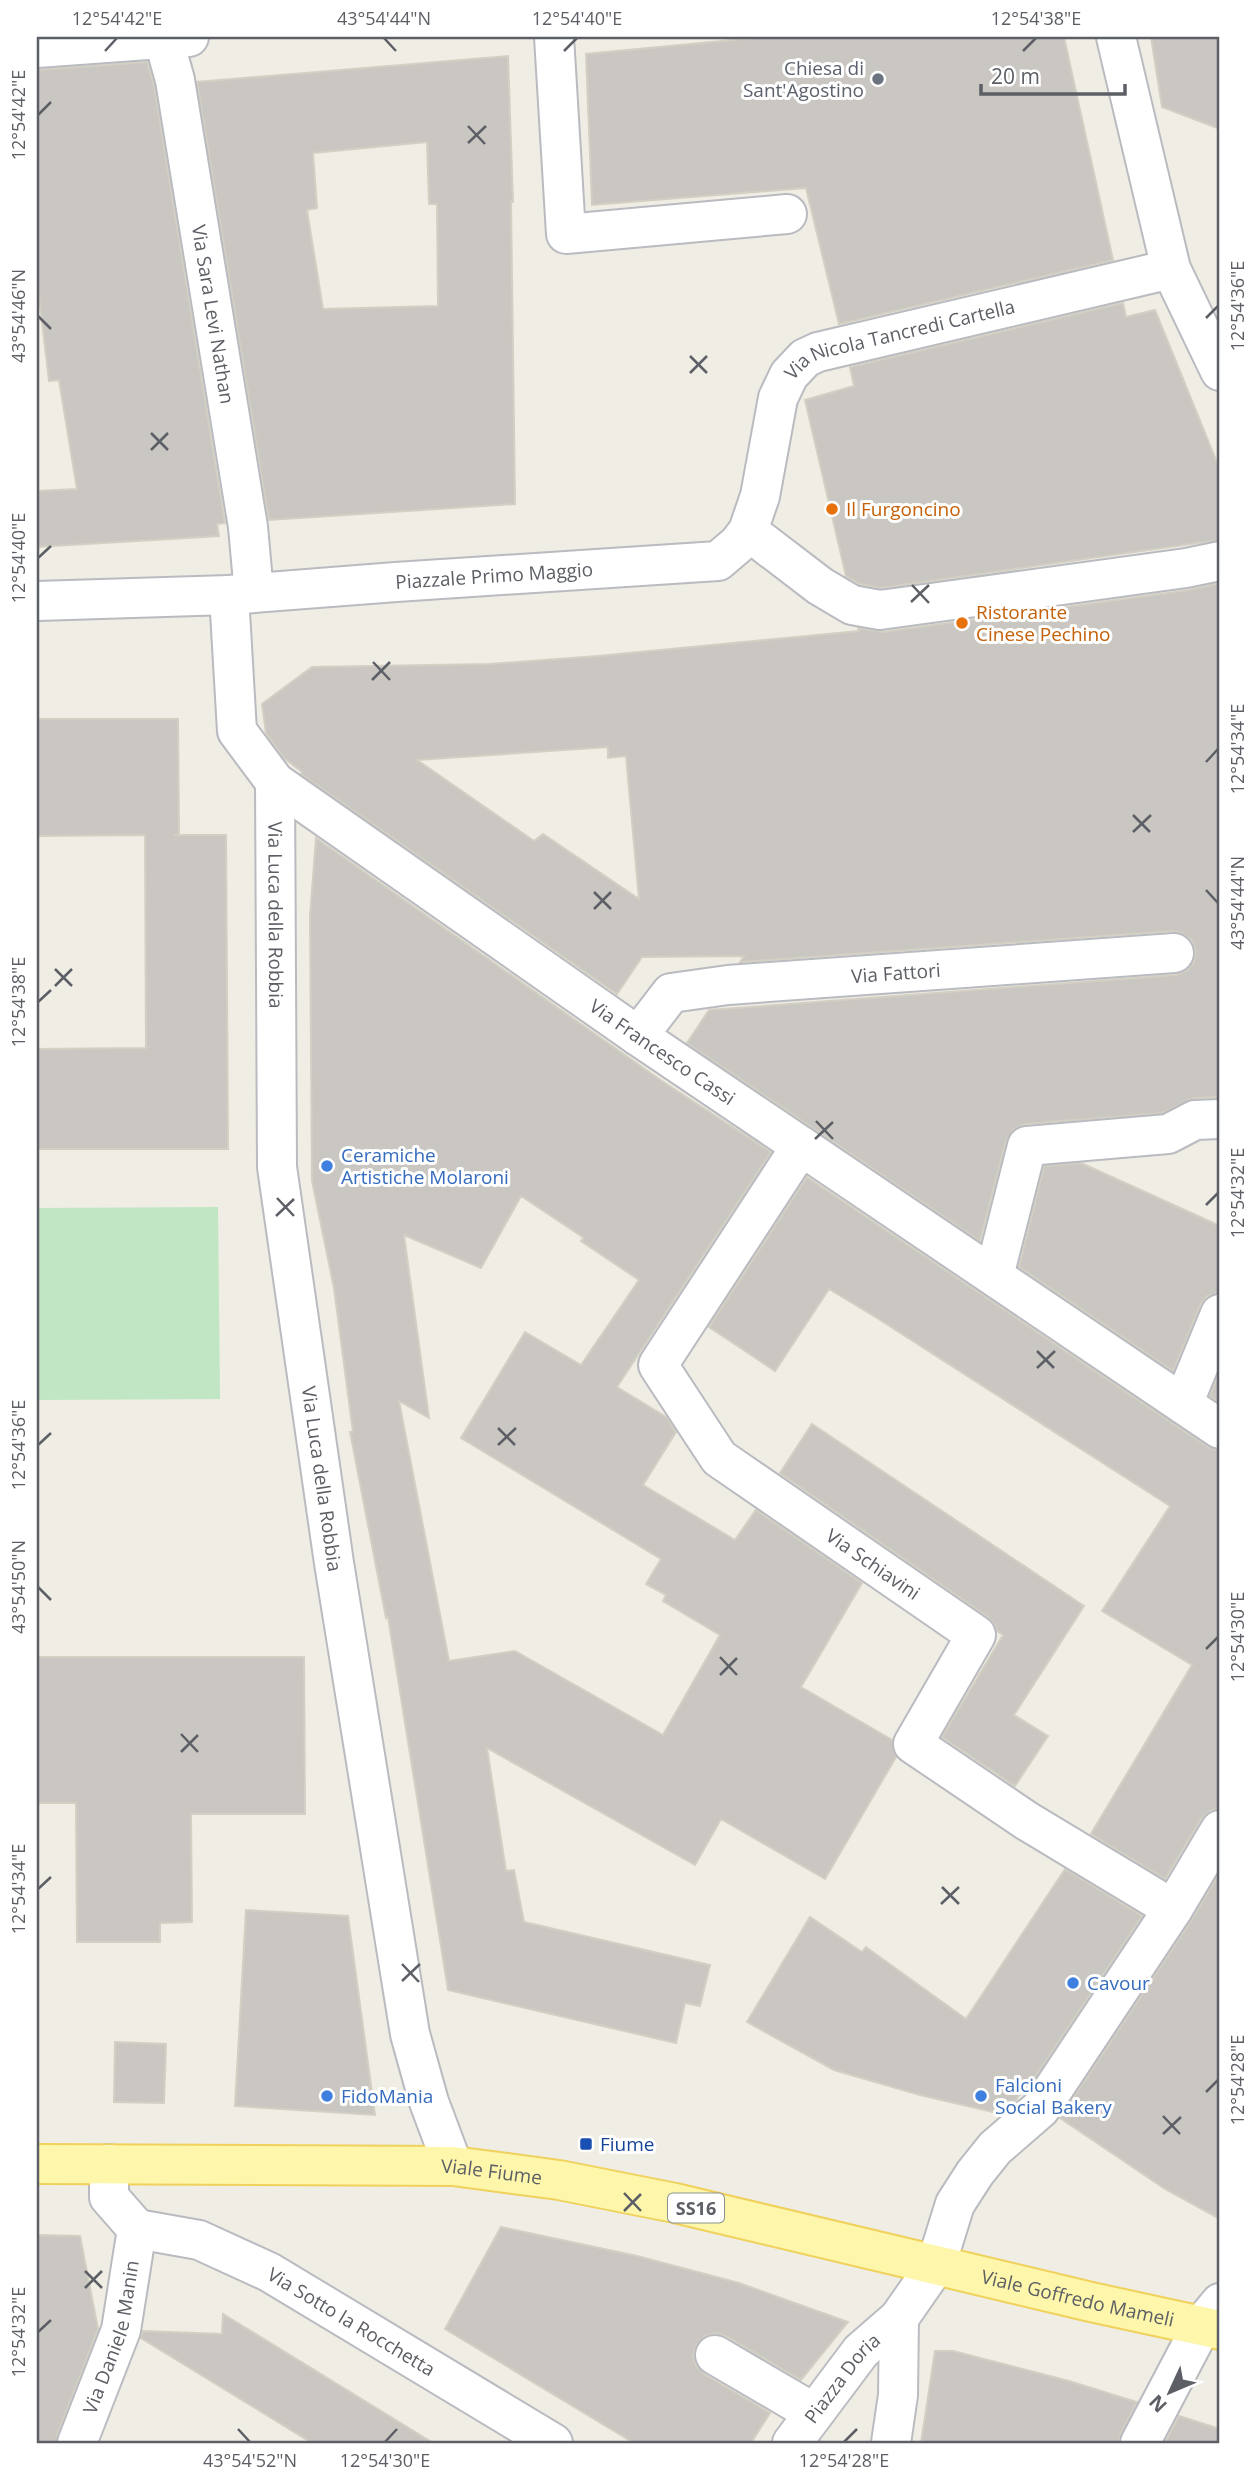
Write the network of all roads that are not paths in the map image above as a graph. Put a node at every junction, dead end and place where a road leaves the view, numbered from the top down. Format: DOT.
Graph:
graph roads {
  1 [pos="554,37"];
  2 [pos="1116,37"];
  3 [pos="172,38"];
  4 [pos="37,48"];
  5 [pos="787,214"];
  6 [pos="1171,269"];
  7 [pos="1220,372"];
  8 [pos="748,531"];
  9 [pos="1220,561"];
  10 [pos="242,594"];
  11 [pos="37,601"];
  12 [pos="275,782"];
  13 [pos="1174,953"];
  14 [pos="638,1036"];
  15 [pos="1220,1119"];
  16 [pos="801,1146"];
  17 [pos="994,1276"];
  18 [pos="1220,1314"];
  19 [pos="1184,1404"];
  20 [pos="1220,1429"];
  21 [pos="1220,1830"];
  22 [pos="1173,1909"];
  23 [pos="37,2164"];
  24 [pos="108,2164"];
  25 [pos="453,2166"];
  26 [pos="137,2229"];
  27 [pos="936,2265"];
  28 [pos="899,2318"];
  29 [pos="1214,2320"];
  30 [pos="715,2355"];
  31 [pos="803,2428"];
  32 [pos="77,2443"];
  33 [pos="553,2443"];
  34 [pos="891,2443"];
  35 [pos="1140,2443"];
  1 -- 5 [label="street"];
  2 -- 6 [label="street"];
  3 -- 4 [label="street"];
  3 -- 10 [label="street, Via Sara Levi Nathan"];
  6 -- 7 [label="street"];
  6 -- 8 [label="street, Via Nicola Tancredi Cartella"];
  8 -- 9 [label="street"];
  8 -- 10 [label="street, Piazzale Primo Maggio"];
  10 -- 11 [label="street, Piazzale Primo Maggio"];
  10 -- 12 [label="street, Via Francesco Cassi"];
  12 -- 14 [label="street, Via Francesco Cassi"];
  12 -- 25 [label="street, Via Luca della Robbia"];
  13 -- 14 [label="street, Via Fattori"];
  14 -- 16 [label="street, Via Francesco Cassi"];
  15 -- 17 [label="street"];
  16 -- 17 [label="street, Via Francesco Cassi"];
  16 -- 22 [label="street, Via Schiavini"];
  17 -- 19 [label="street, Via Francesco Cassi"];
  18 -- 19 [label="street"];
  19 -- 20 [label="street, Via Francesco Cassi"];
  21 -- 22 [label="street, Piazza Doria"];
  22 -- 27 [label="street, Piazza Doria"];
  23 -- 24 [label="main road, Viale Fiume / SS16"];
  24 -- 25 [label="main road, Viale Fiume / SS16"];
  24 -- 26 [label="street"];
  25 -- 27 [label="main road, Viale Fiume / SS16"];
  26 -- 32 [label="street, Via Daniele Manin"];
  26 -- 33 [label="street, Via Sotto la Rocchetta"];
  27 -- 28 [label="street, Piazza Doria"];
  27 -- 29 [label="main road, Viale Goffredo Mameli / SS16"];
  28 -- 31 [label="street, Piazza Doria"];
  28 -- 34 [label="street, Piazza Doria"];
  29 -- 35 [label="street"];
  30 -- 31 [label="street"];
}
